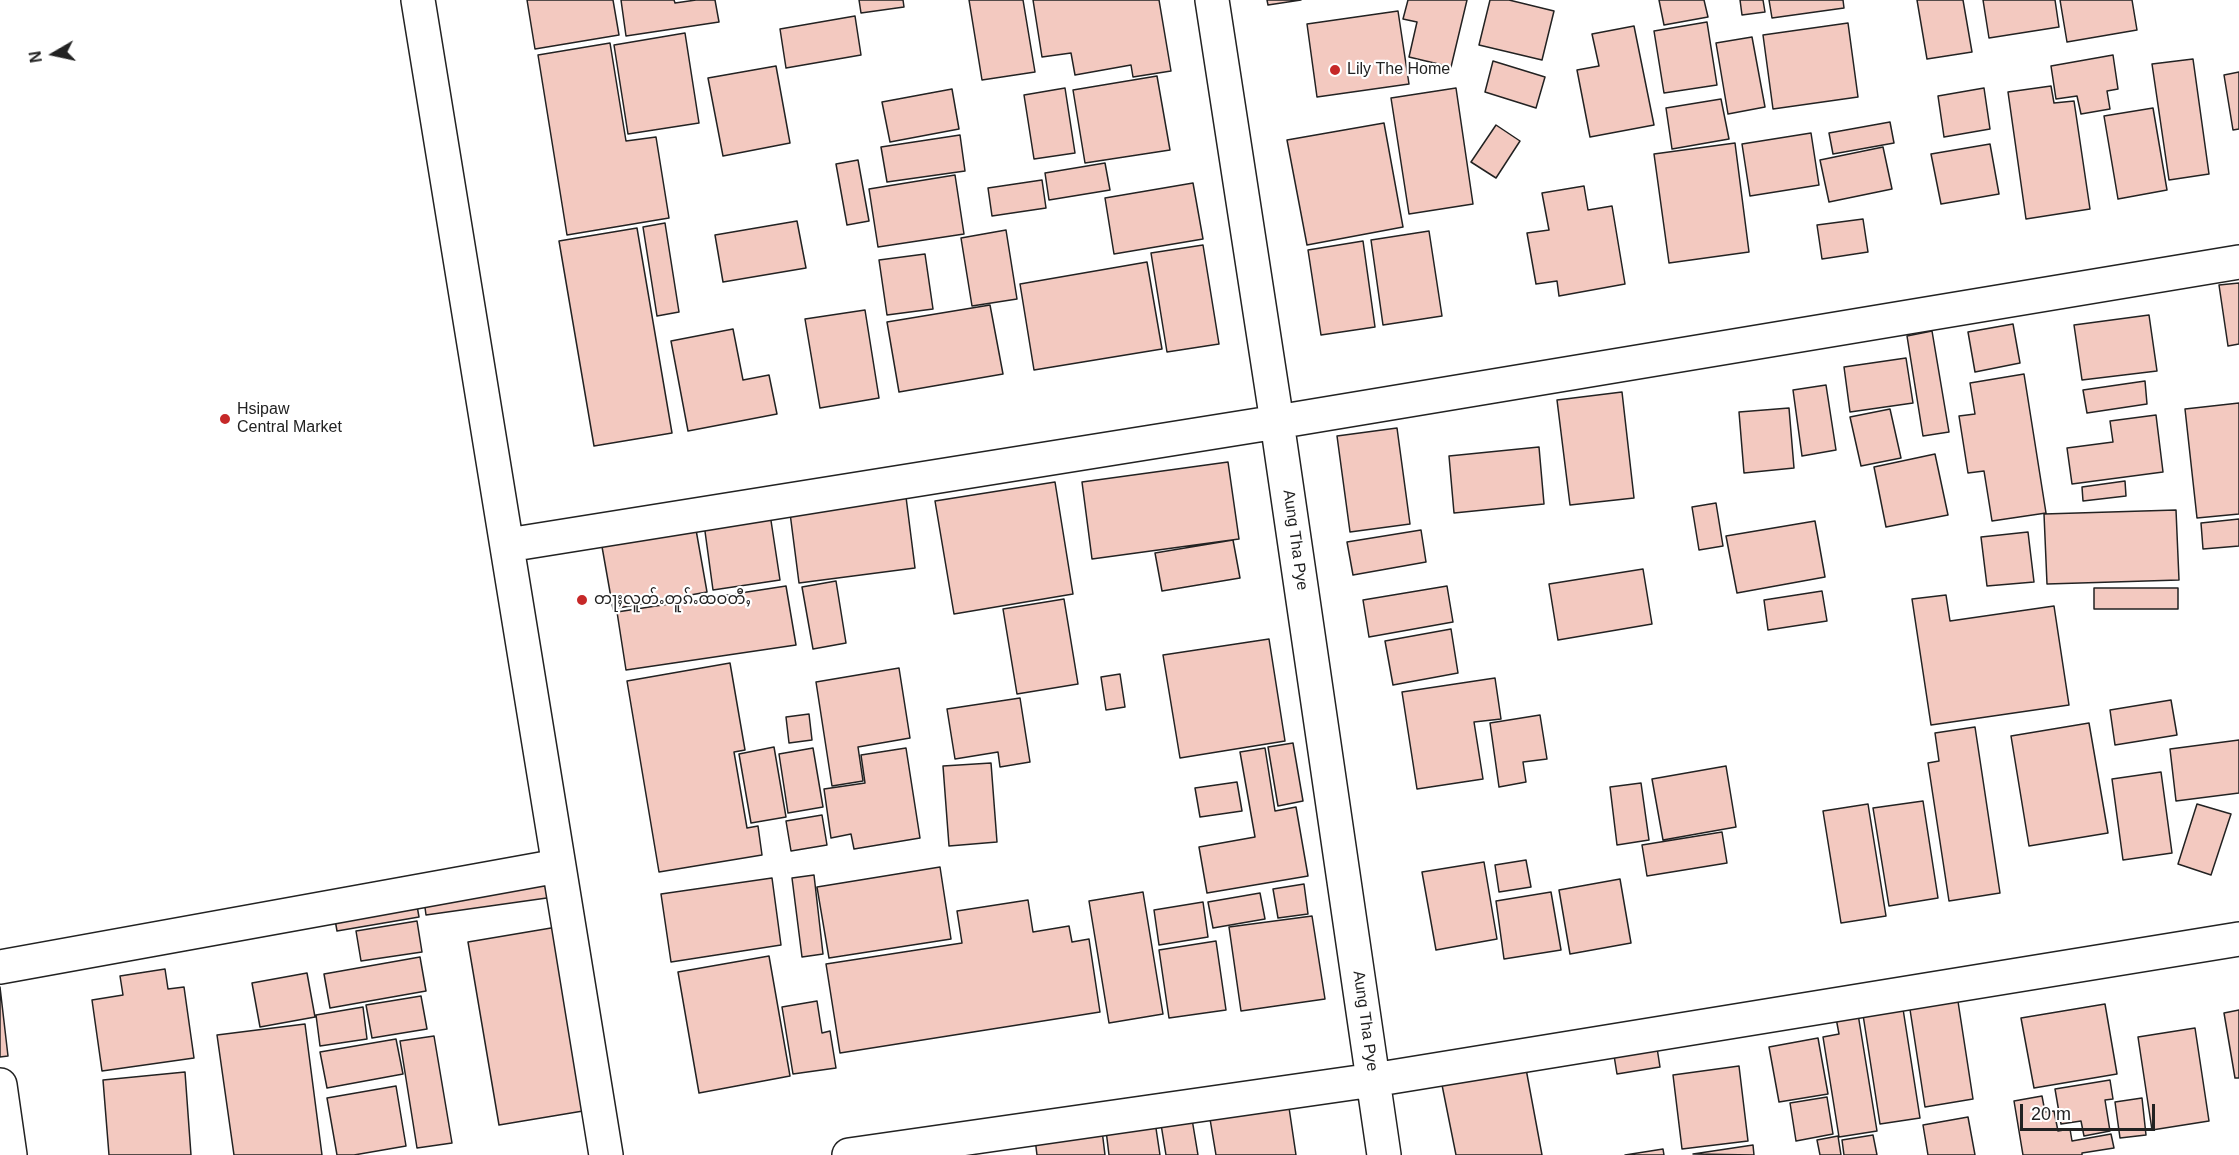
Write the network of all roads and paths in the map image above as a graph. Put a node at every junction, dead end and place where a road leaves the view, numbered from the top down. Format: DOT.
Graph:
graph roads {
  1 [pos="418,0"];
  2 [pos="1212,0"];
  3 [pos="2239,262"];
  4 [pos="1277,422"];
  5 [pos="508,545"];
  6 [pos="558,866"];
  7 [pos="2239,939"];
  8 [pos="0,967"];
  9 [pos="1373,1080"];
  10 [pos="0,1085"];
  11 [pos="997,1144"];
  12 [pos="10,1155"];
  13 [pos="606,1155"];
  14 [pos="849,1155"];
  15 [pos="1384,1155"];
  1 -- 5 [label="street"];
  2 -- 4 [label="street, Aung Tha Pye"];
  3 -- 4 [label="street"];
  4 -- 5 [label="street"];
  4 -- 9 [label="street, Aung Tha Pye"];
  5 -- 6 [label="street"];
  6 -- 8 [label="street"];
  6 -- 13 [label="street"];
  7 -- 9 [label="street"];
  9 -- 11 [label="street"];
  9 -- 15 [label="street, Aung Tha Pye"];
  10 -- 12 [label="street"];
  11 -- 14 [label="street"];
}
